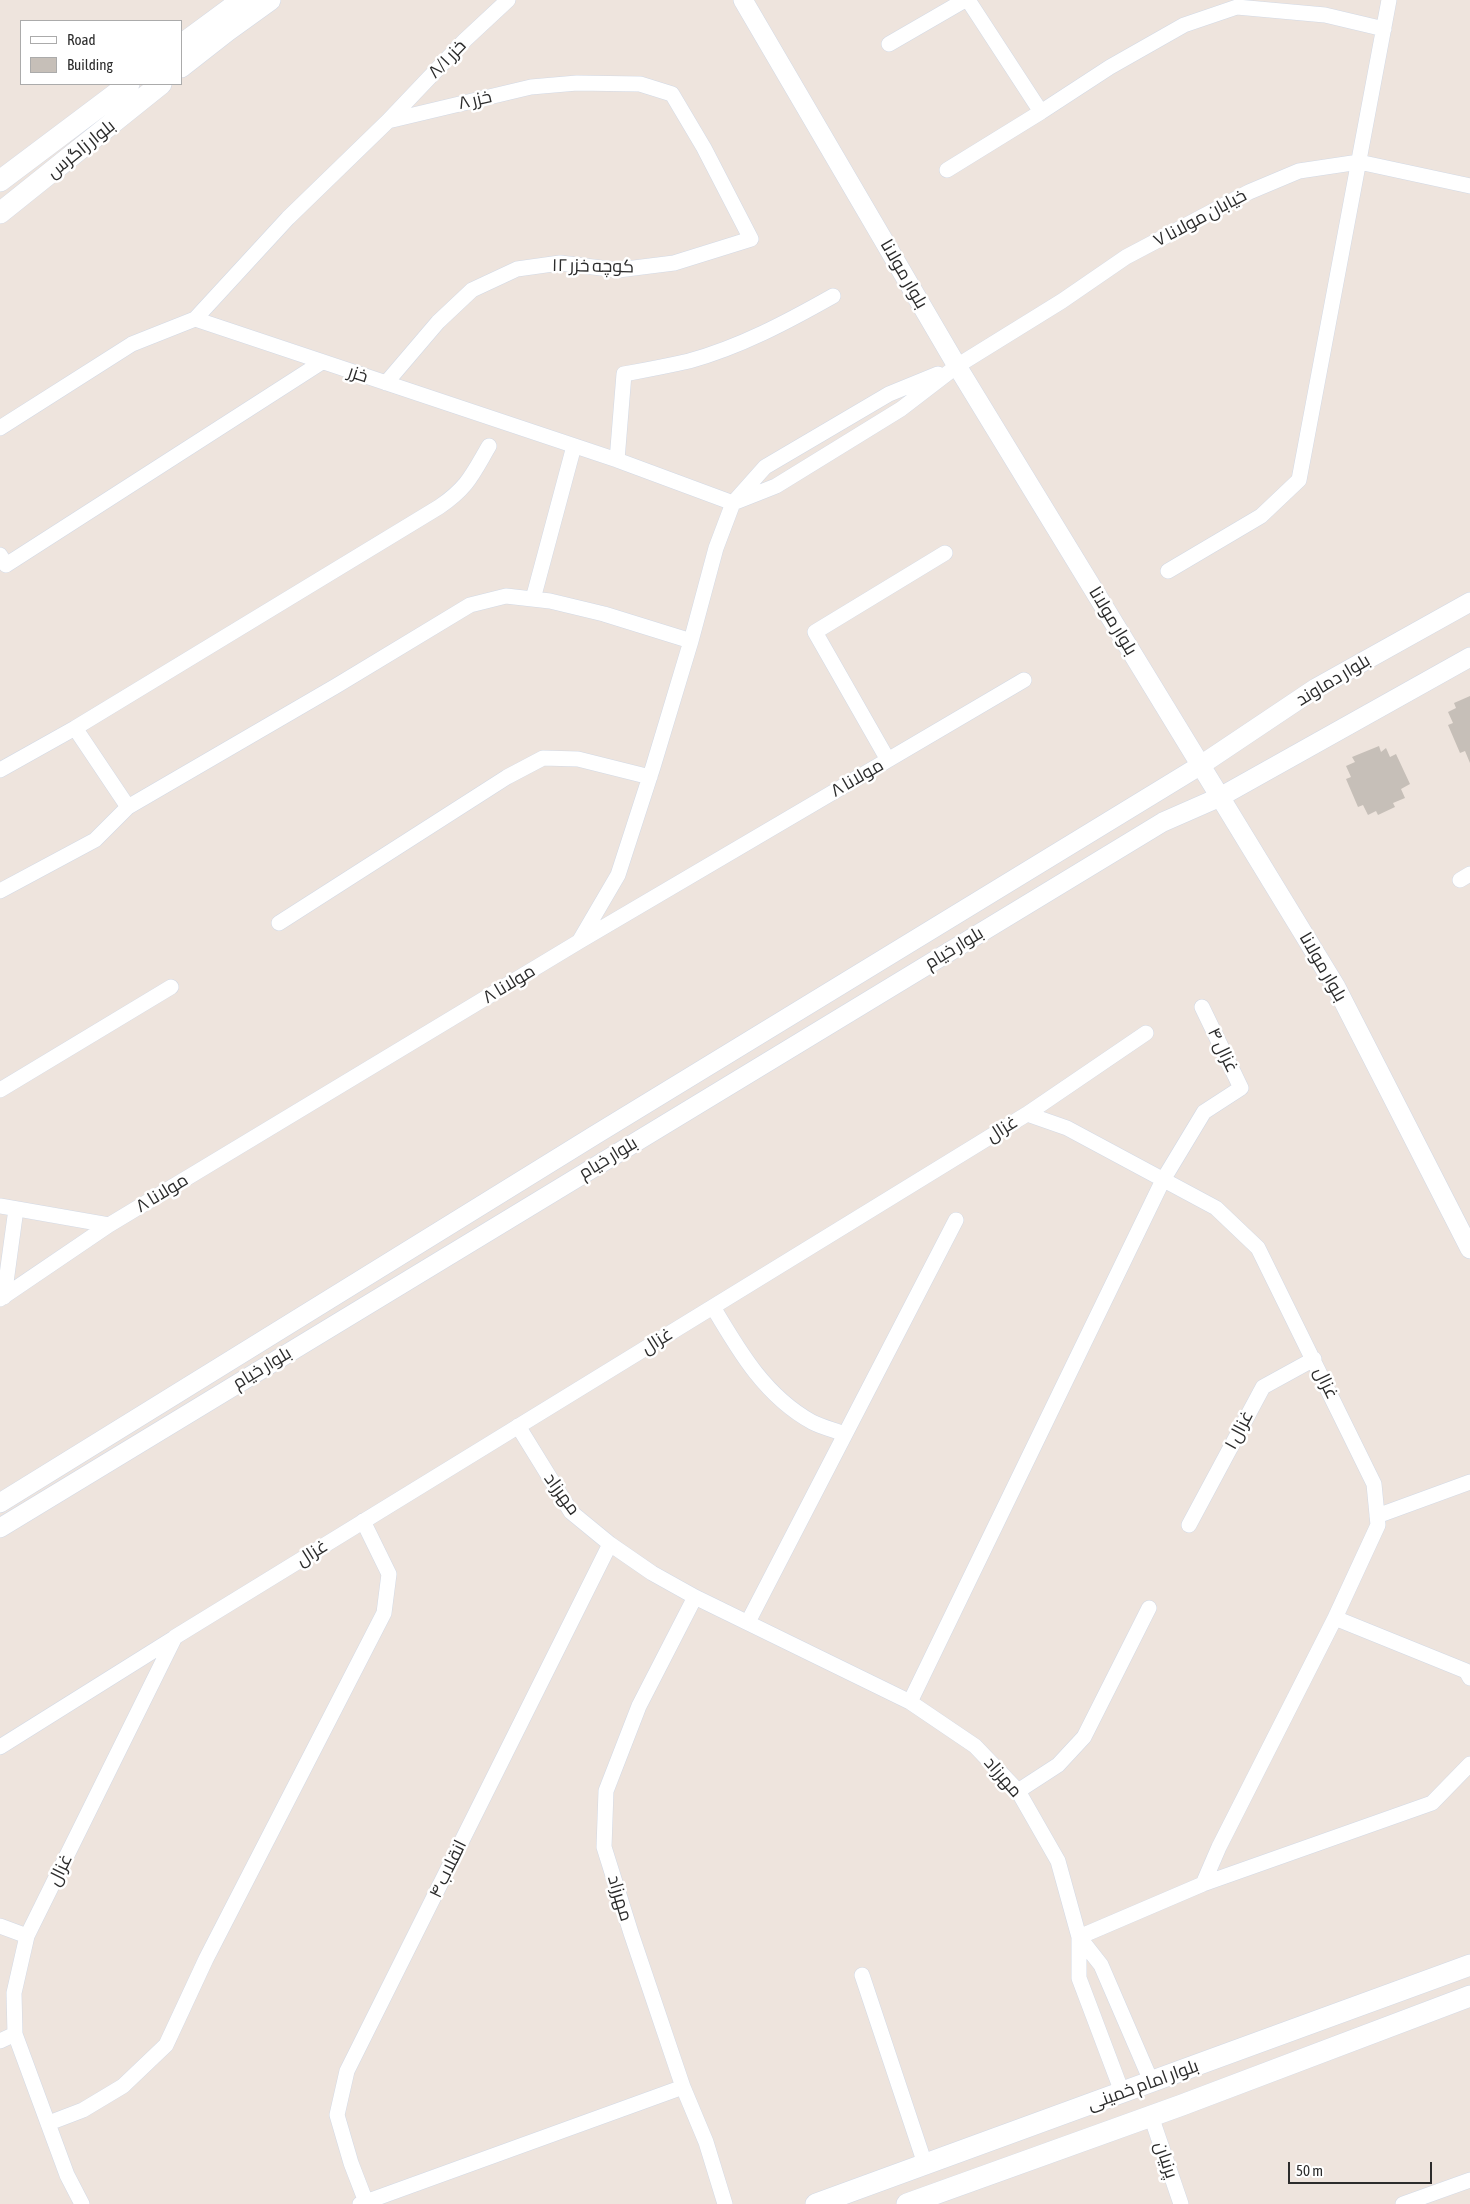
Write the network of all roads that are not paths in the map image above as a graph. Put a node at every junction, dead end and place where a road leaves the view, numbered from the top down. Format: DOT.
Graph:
graph roads {
  1 [pos="242,0"];
  2 [pos="270,0"];
  3 [pos="508,0"];
  4 [pos="743,0"];
  5 [pos="967,0"];
  6 [pos="1389,0"];
  7 [pos="1384,29"];
  8 [pos="182,43"];
  9 [pos="889,44"];
  10 [pos="182,67"];
  11 [pos="128,85"];
  12 [pos="160,85"];
  13 [pos="1041,112"];
  14 [pos="388,121"];
  15 [pos="1359,162"];
  16 [pos="947,170"];
  17 [pos="1,178"];
  18 [pos="1470,186"];
  19 [pos="0,214"];
  20 [pos="751,239"];
  21 [pos="833,296"];
  22 [pos="195,318"];
  23 [pos="322,362"];
  24 [pos="958,366"];
  25 [pos="386,383"];
  26 [pos="0,428"];
  27 [pos="489,446"];
  28 [pos="574,446"];
  29 [pos="617,460"];
  30 [pos="732,504"];
  31 [pos="945,553"];
  32 [pos="0,555"];
  33 [pos="1168,571"];
  34 [pos="533,599"];
  35 [pos="1470,602"];
  36 [pos="691,641"];
  37 [pos="1470,657"];
  38 [pos="1024,680"];
  39 [pos="74,728"];
  40 [pos="888,760"];
  41 [pos="1201,766"];
  42 [pos="0,770"];
  43 [pos="650,777"];
  44 [pos="1220,797"];
  45 [pos="128,807"];
  46 [pos="0,891"];
  47 [pos="279,923"];
  48 [pos="580,941"];
  49 [pos="171,987"];
  50 [pos="1202,1007"];
  51 [pos="1146,1034"];
  52 [pos="0,1090"];
  53 [pos="1027,1114"];
  54 [pos="1162,1180"];
  55 [pos="0,1206"];
  56 [pos="16,1209"];
  57 [pos="956,1220"];
  58 [pos="109,1225"];
  59 [pos="1470,1249"];
  60 [pos="2,1298"];
  61 [pos="713,1307"];
  62 [pos="1314,1359"];
  63 [pos="518,1426"];
  64 [pos="844,1434"];
  65 [pos="1470,1482"];
  66 [pos="0,1503"];
  67 [pos="1377,1516"];
  68 [pos="363,1521"];
  69 [pos="1189,1524"];
  70 [pos="0,1528"];
  71 [pos="610,1544"];
  72 [pos="695,1597"];
  73 [pos="1149,1608"];
  74 [pos="1334,1618"];
  75 [pos="748,1622"];
  76 [pos="175,1637"];
  77 [pos="1470,1678"];
  78 [pos="910,1702"];
  79 [pos="0,1747"];
  80 [pos="1470,1764"];
  81 [pos="1018,1791"];
  82 [pos="1202,1884"];
  83 [pos="0,1926"];
  84 [pos="27,1936"];
  85 [pos="1080,1936"];
  86 [pos="1470,1965"];
  87 [pos="862,1975"];
  88 [pos="1470,1996"];
  89 [pos="15,2034"];
  90 [pos="0,2041"];
  91 [pos="1151,2081"];
  92 [pos="683,2087"];
  93 [pos="1122,2092"];
  94 [pos="1151,2116"];
  95 [pos="49,2123"];
  96 [pos="925,2164"];
  97 [pos="1470,2180"];
  98 [pos="363,2203"];
  99 [pos="82,2204"];
  100 [pos="725,2204"];
  101 [pos="816,2204"];
  102 [pos="907,2204"];
  103 [pos="1181,2204"];
  104 [pos="1403,2204"];
  1 -- 8 [label="main road"];
  2 -- 10 [label="main road"];
  3 -- 14 [label="street, خزر ۸/۱"];
  4 -- 24 [label="street, بلوار مولانا"];
  5 -- 9 [label="street"];
  5 -- 13 [label="street"];
  6 -- 7 [label="street"];
  7 -- 13 [label="street"];
  7 -- 15 [label="street"];
  11 -- 17 [label="main road, بلوار زاگرس"];
  12 -- 19 [label="main road, بلوار زاگرس"];
  13 -- 16 [label="street"];
  14 -- 20 [label="street, خزر ۸"];
  14 -- 22 [label="street"];
  15 -- 18 [label="street, خیابان مولانا ۷"];
  15 -- 24 [label="street, خیابان مولانا ۷"];
  15 -- 33 [label="street"];
  20 -- 25 [label="street, کوچه خزر ۱۲"];
  21 -- 29 [label="street"];
  22 -- 23 [label="street, خزر"];
  22 -- 26 [label="street"];
  23 -- 25 [label="street, خزر"];
  23 -- 32 [label="street"];
  24 -- 30 [label="street"];
  24 -- 30 [label="street"];
  24 -- 41 [label="street, بلوار مولانا"];
  25 -- 28 [label="street, خزر"];
  27 -- 39 [label="street"];
  28 -- 29 [label="street, خزر"];
  28 -- 34 [label="street"];
  29 -- 30 [label="street, خزر"];
  30 -- 36 [label="street"];
  31 -- 40 [label="street"];
  34 -- 36 [label="street"];
  34 -- 45 [label="street"];
  35 -- 41 [label="street, بلوار دماوند"];
  36 -- 43 [label="street"];
  37 -- 44 [label="street"];
  38 -- 40 [label="street, مولانا ۸"];
  39 -- 42 [label="street"];
  39 -- 45 [label="street"];
  40 -- 48 [label="street, مولانا ۸"];
  41 -- 44 [label="street, بلوار مولانا"];
  41 -- 66 [label="street, بلوار خیام"];
  43 -- 47 [label="street"];
  43 -- 48 [label="street"];
  44 -- 59 [label="street, بلوار مولانا"];
  44 -- 70 [label="street, بلوار خیام"];
  45 -- 46 [label="street"];
  48 -- 58 [label="street, مولانا ۸"];
  49 -- 52 [label="street"];
  50 -- 54 [label="street, غزال ۴"];
  51 -- 53 [label="street"];
  53 -- 54 [label="street, غزال"];
  53 -- 61 [label="street, غزال"];
  54 -- 62 [label="street, غزال"];
  54 -- 78 [label="street"];
  55 -- 56 [label="street"];
  56 -- 58 [label="street"];
  56 -- 60 [label="street"];
  57 -- 64 [label="street"];
  58 -- 60 [label="street, مولانا ۸"];
  61 -- 63 [label="street, غزال"];
  61 -- 64 [label="street"];
  62 -- 67 [label="street, غزال"];
  62 -- 69 [label="street, غزال ۱"];
  63 -- 68 [label="street, غزال"];
  63 -- 71 [label="street, مهرزاد"];
  64 -- 75 [label="street"];
  65 -- 67 [label="street"];
  67 -- 74 [label="street, غزال"];
  68 -- 76 [label="street, غزال"];
  68 -- 95 [label="street"];
  71 -- 72 [label="street, مهرزاد"];
  71 -- 98 [label="street, انقلاب ۴"];
  72 -- 75 [label="street, مهرزاد"];
  72 -- 92 [label="street, مهرزاد"];
  73 -- 81 [label="street"];
  74 -- 77 [label="street"];
  74 -- 82 [label="street, غزال"];
  75 -- 78 [label="street, مهرزاد"];
  76 -- 79 [label="street"];
  76 -- 84 [label="street, غزال"];
  78 -- 81 [label="street, مهرزاد"];
  80 -- 82 [label="street"];
  81 -- 85 [label="street, مهرزاد"];
  82 -- 85 [label="street"];
  83 -- 84 [label="street"];
  84 -- 89 [label="street, غزال"];
  85 -- 91 [label="street"];
  85 -- 93 [label="street"];
  86 -- 91 [label="main road, بلوار امام خمینی"];
  87 -- 96 [label="street"];
  88 -- 94 [label="main road, بلوار امام خمینی"];
  89 -- 90 [label="street"];
  89 -- 95 [label="street, غزال"];
  91 -- 93 [label="main road, بلوار امام خمینی"];
  92 -- 98 [label="street"];
  92 -- 100 [label="street, مهرزاد"];
  93 -- 96 [label="main road, بلوار امام خمینی"];
  94 -- 102 [label="main road, بلوار امام خمینی"];
  94 -- 103 [label="street, پرنیان"];
  95 -- 99 [label="street, غزال"];
  96 -- 101 [label="main road, بلوار امام خمینی"];
  97 -- 104 [label="street"];
}
